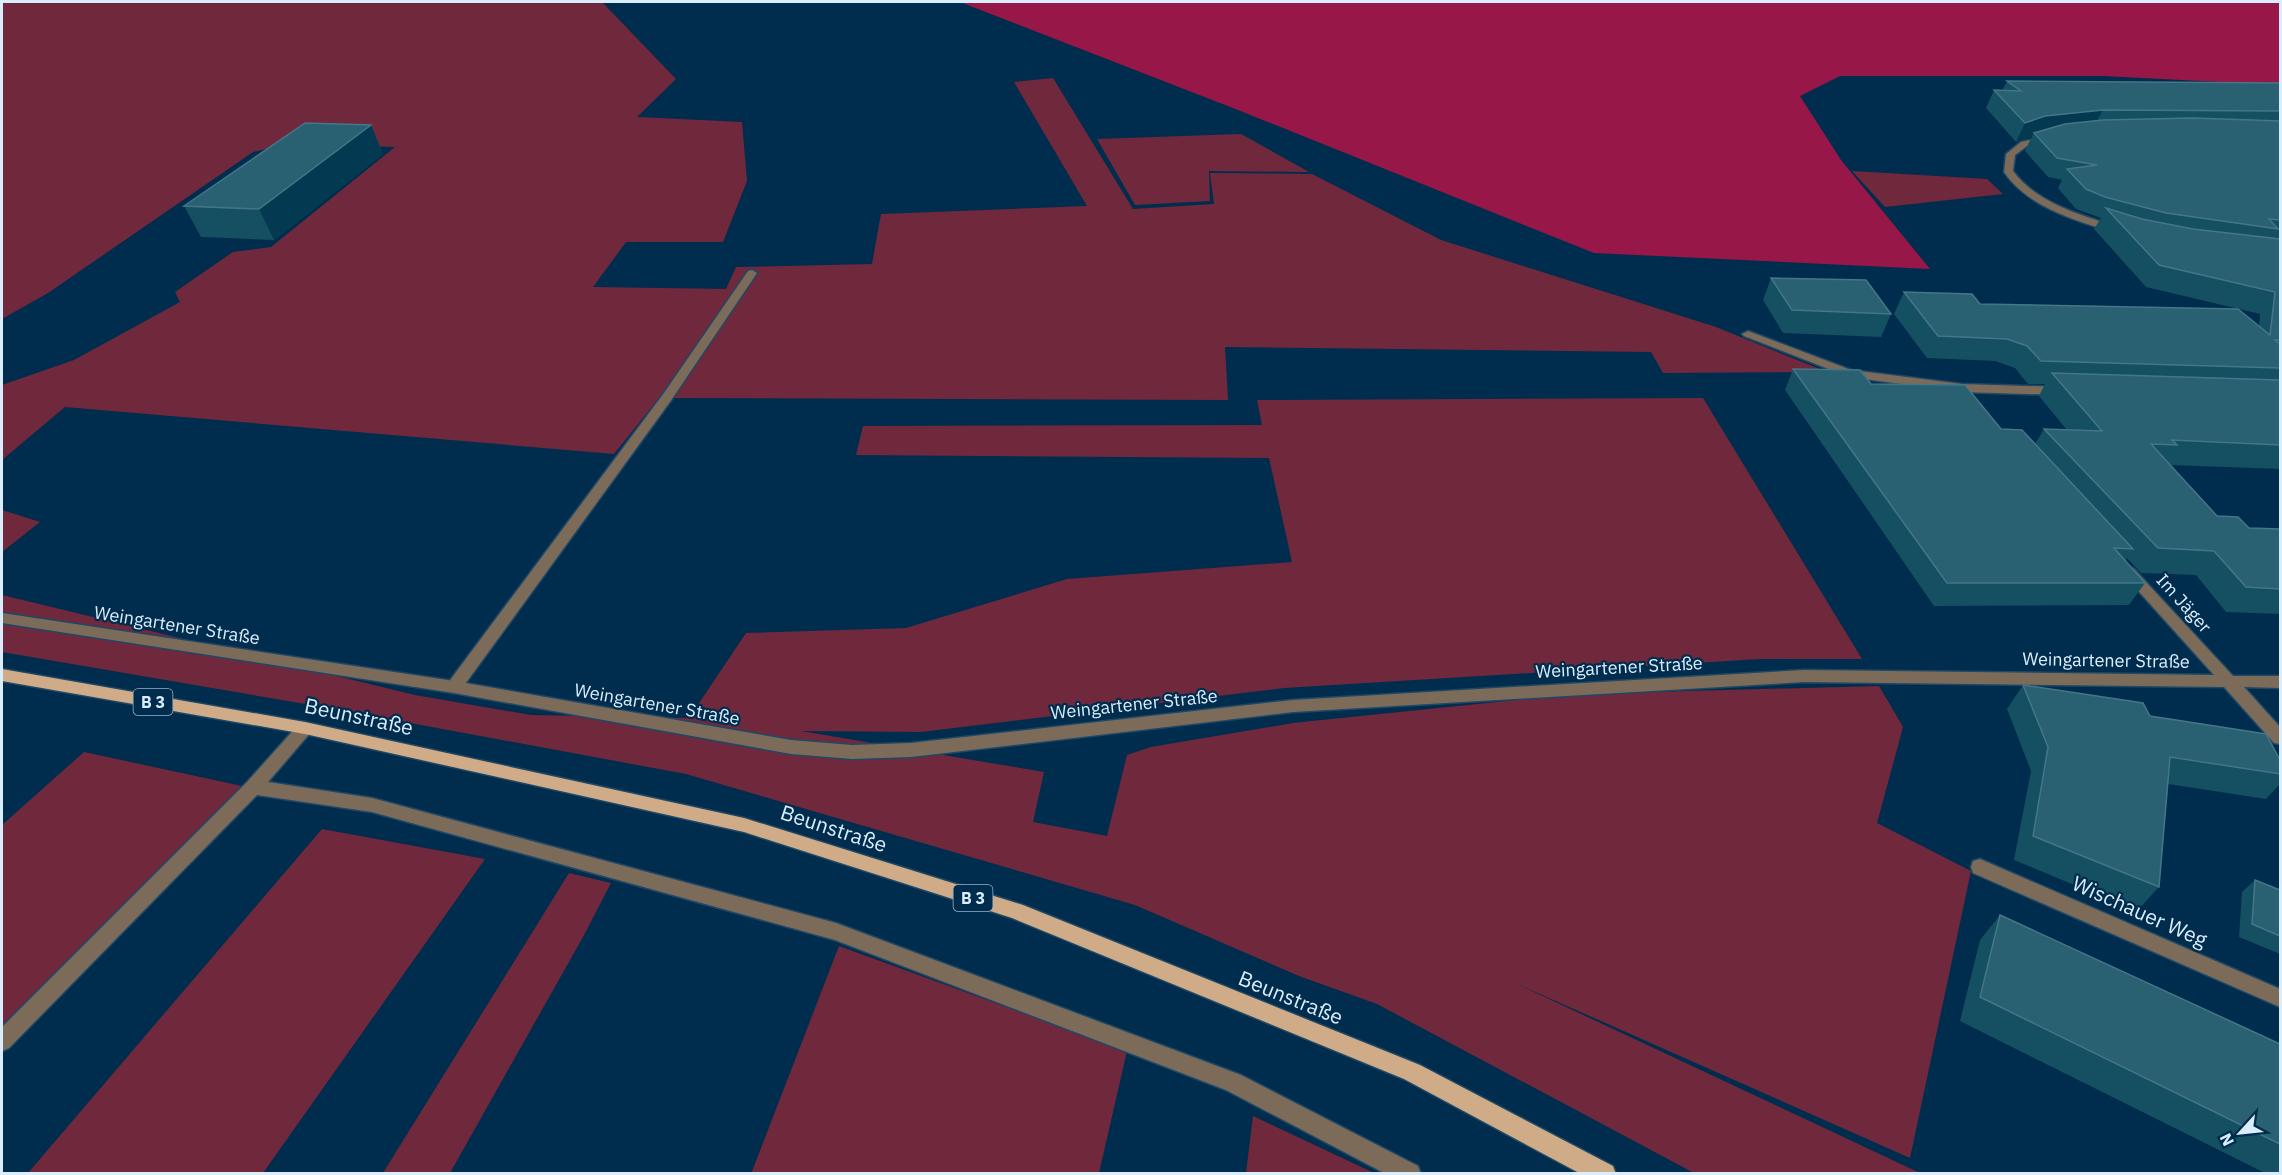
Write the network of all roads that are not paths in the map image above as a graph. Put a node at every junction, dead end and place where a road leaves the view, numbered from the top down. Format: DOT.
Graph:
graph roads {
  1 [pos="2055,138"];
  2 [pos="2131,233"];
  3 [pos="752,273"];
  4 [pos="1748,334"];
  5 [pos="1962,388"];
  6 [pos="2068,391"];
  7 [pos="1978,406"];
  8 [pos="2115,556"];
  9 [pos="2,618"];
  10 [pos="2,675"];
  11 [pos="2228,680"];
  12 [pos="2280,682"];
  13 [pos="454,687"];
  14 [pos="305,728"];
  15 [pos="2280,738"];
  16 [pos="253,787"];
  17 [pos="1980,867"];
  18 [pos="2280,999"];
  19 [pos="2,1041"];
  20 [pos="1410,1173"];
  21 [pos="1605,1173"];
  1 -- 2 [label="street"];
  3 -- 13 [label="street"];
  4 -- 5 [label="street"];
  5 -- 6 [label="street"];
  5 -- 7 [label="street"];
  8 -- 11 [label="street, Im Jäger"];
  9 -- 13 [label="street, Weingartener Straße"];
  10 -- 14 [label="main road, Beunstraße / B 3"];
  11 -- 12 [label="street, Weingartener Straße"];
  11 -- 13 [label="street, Weingartener Straße"];
  11 -- 15 [label="street, Im Jäger"];
  14 -- 16 [label="street"];
  14 -- 21 [label="main road, Beunstraße / B 3"];
  16 -- 19 [label="street"];
  16 -- 20 [label="street"];
  17 -- 18 [label="street, Wischauer Weg"];
}
